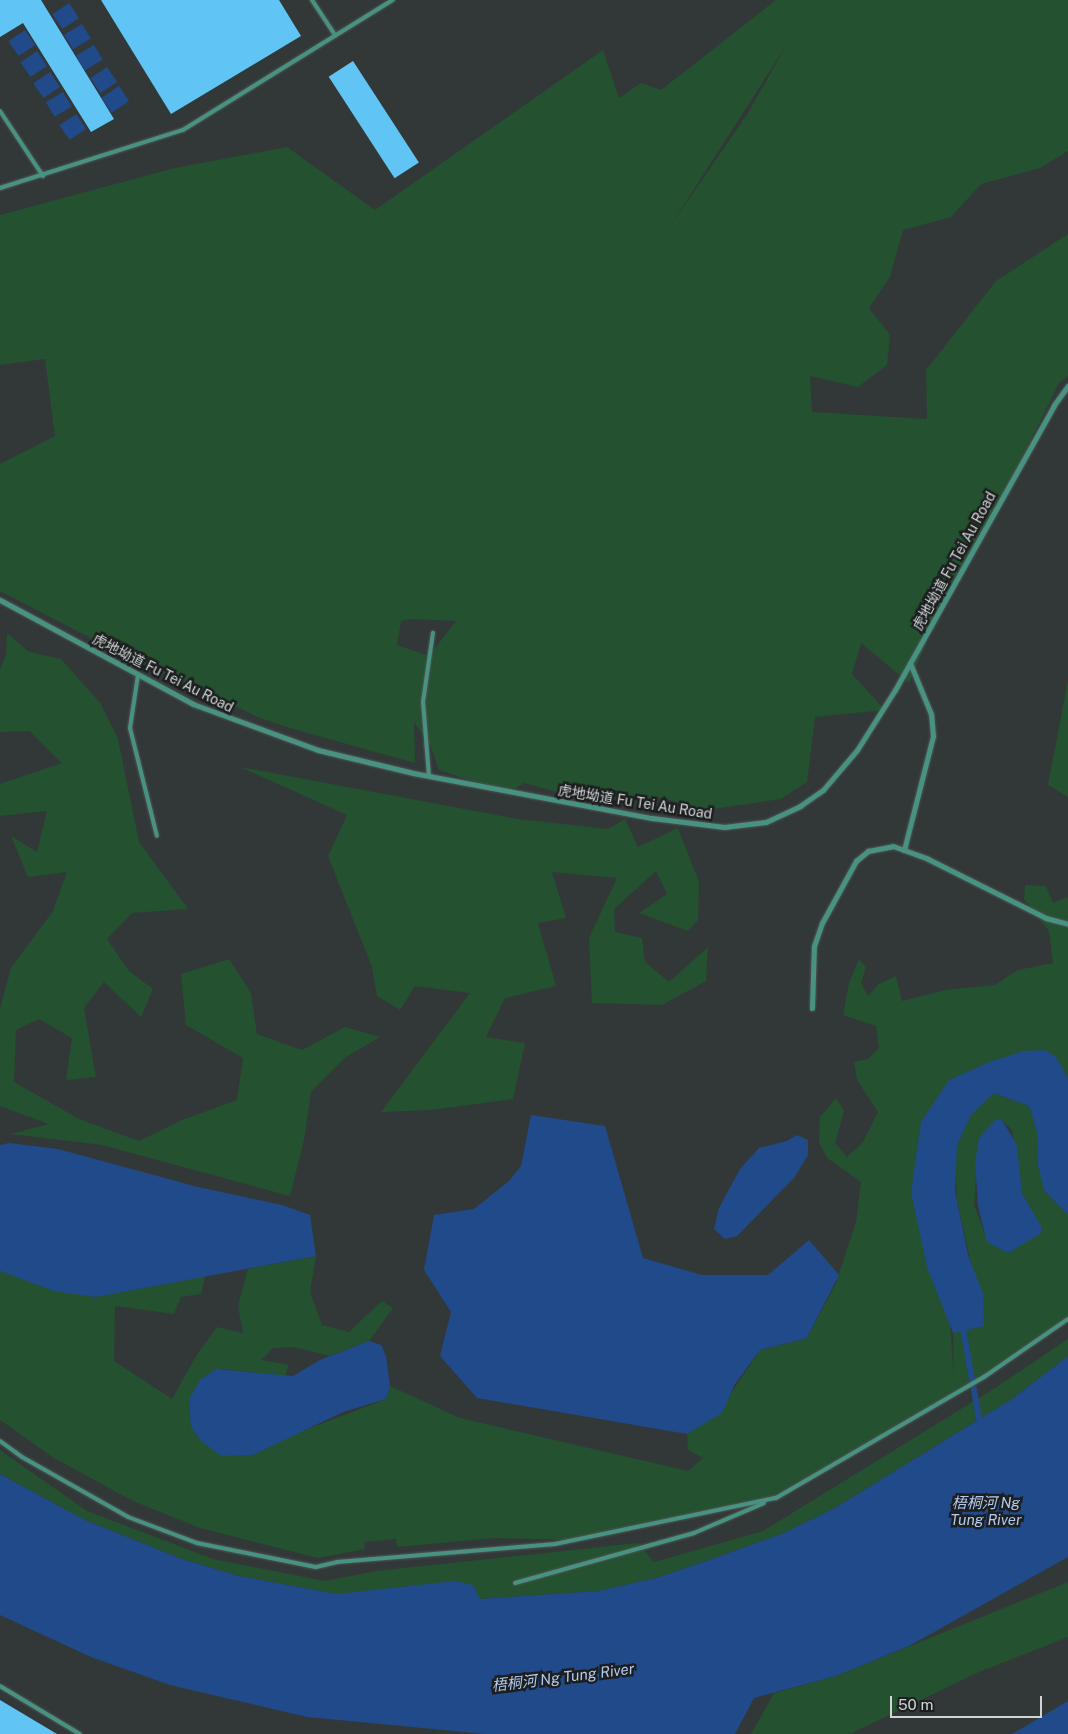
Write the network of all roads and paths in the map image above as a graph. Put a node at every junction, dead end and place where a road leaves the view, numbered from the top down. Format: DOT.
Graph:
graph roads {
  1 [pos="312,0"];
  2 [pos="393,0"];
  3 [pos="335,35"];
  4 [pos="0,111"];
  5 [pos="43,176"];
  6 [pos="0,188"];
  7 [pos="1068,386"];
  8 [pos="0,600"];
  9 [pos="433,633"];
  10 [pos="910,663"];
  11 [pos="138,675"];
  12 [pos="429,776"];
  13 [pos="157,836"];
  14 [pos="904,850"];
  15 [pos="1068,924"];
  16 [pos="812,1008"];
  17 [pos="1068,1319"];
  18 [pos="0,1440"];
  19 [pos="773,1499"];
  20 [pos="515,1583"];
  21 [pos="0,1686"];
  22 [pos="80,1734"];
  1 -- 3 [label="lane"];
  2 -- 3 [label="lane"];
  3 -- 5 [label="lane"];
  4 -- 5 [label="lane"];
  5 -- 6 [label="lane"];
  7 -- 10 [label="street, 虎地坳道 Fu Tei Au Road"];
  8 -- 11 [label="street, 虎地坳道 Fu Tei Au Road"];
  9 -- 12 [label="lane"];
  10 -- 12 [label="street, 虎地坳道 Fu Tei Au Road"];
  10 -- 14 [label="street"];
  11 -- 12 [label="street, 虎地坳道 Fu Tei Au Road"];
  11 -- 13 [label="lane"];
  14 -- 15 [label="street"];
  14 -- 16 [label="street"];
  17 -- 19 [label="lane"];
  18 -- 19 [label="lane"];
  19 -- 20 [label="lane"];
  21 -- 22 [label="lane"];
}
